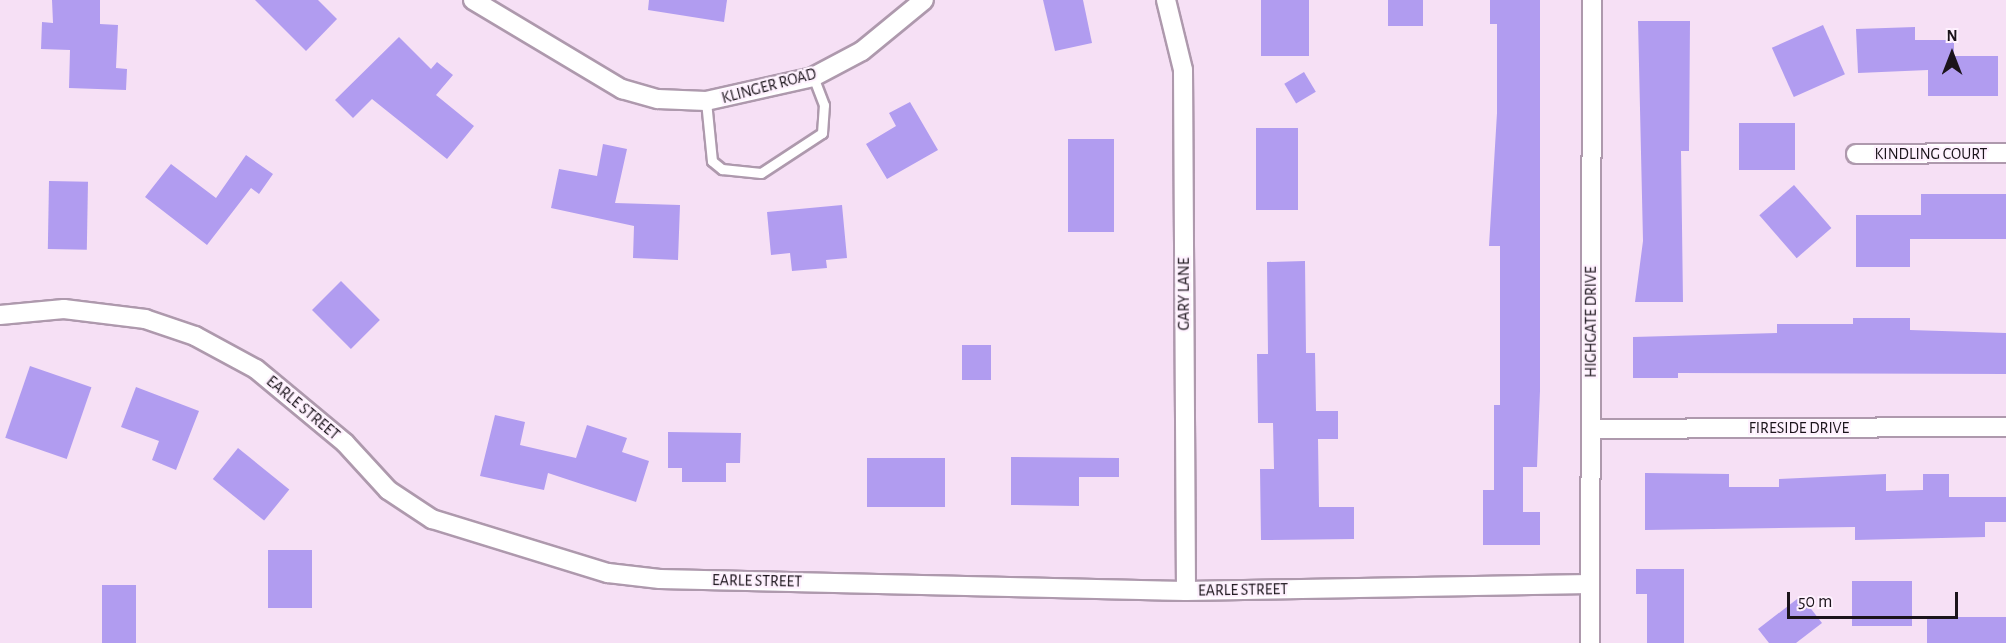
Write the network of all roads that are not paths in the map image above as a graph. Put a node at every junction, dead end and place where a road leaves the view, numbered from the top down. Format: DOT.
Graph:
graph roads {
  1 [pos="473,0"];
  2 [pos="924,0"];
  3 [pos="1166,0"];
  4 [pos="1592,0"];
  5 [pos="813,77"];
  6 [pos="706,101"];
  7 [pos="2006,153"];
  8 [pos="1856,154"];
  9 [pos="0,315"];
  10 [pos="2006,427"];
  11 [pos="1592,429"];
  12 [pos="1590,584"];
  13 [pos="1186,591"];
  14 [pos="1590,643"];
  1 -- 6 [label="street, KLINGER ROAD"];
  2 -- 5 [label="street, KLINGER ROAD"];
  3 -- 13 [label="street, GARY LANE"];
  4 -- 11 [label="street, HIGHGATE DRIVE"];
  5 -- 6 [label="street, KLINGER ROAD"];
  5 -- 6 [label="lane"];
  7 -- 8 [label="street, KINDLING COURT"];
  9 -- 13 [label="street, EARLE STREET"];
  10 -- 11 [label="street, FIRESIDE DRIVE"];
  11 -- 12 [label="street, HIGHGATE DRIVE"];
  12 -- 13 [label="street, EARLE STREET"];
  12 -- 14 [label="street, HIGHGATE DRIVE"];
}
